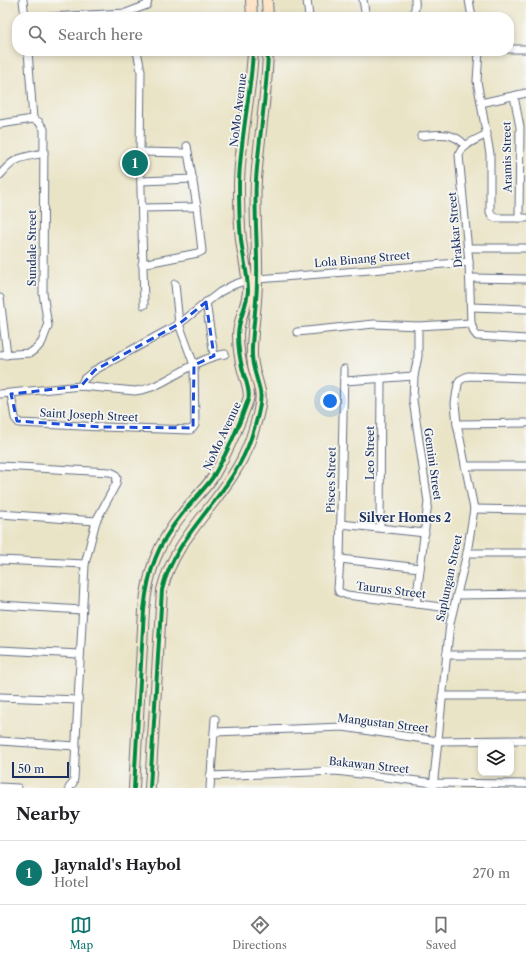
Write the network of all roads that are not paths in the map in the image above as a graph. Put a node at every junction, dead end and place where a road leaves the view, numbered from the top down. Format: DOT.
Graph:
graph roads {
  1 [pos="23,0"];
  2 [pos="148,0"];
  3 [pos="251,0"];
  4 [pos="267,0"];
  5 [pos="307,0"];
  6 [pos="363,0"];
  7 [pos="415,0"];
  8 [pos="469,0"];
  9 [pos="25,12"];
  10 [pos="133,12"];
  11 [pos="252,12"];
  12 [pos="268,12"];
  13 [pos="308,12"];
  14 [pos="365,12"];
  15 [pos="414,12"];
  16 [pos="471,12"];
  17 [pos="514,49"];
  18 [pos="526,49"];
  19 [pos="28,56"];
  20 [pos="138,56"];
  21 [pos="252,56"];
  22 [pos="268,56"];
  23 [pos="479,56"];
  24 [pos="526,93"];
  25 [pos="514,96"];
  26 [pos="481,103"];
  27 [pos="33,119"];
  28 [pos="0,124"];
  29 [pos="487,134"];
  30 [pos="422,136"];
  31 [pos="187,146"];
  32 [pos="466,146"];
  33 [pos="140,152"];
  34 [pos="44,154"];
  35 [pos="188,154"];
  36 [pos="0,175"];
  37 [pos="193,179"];
  38 [pos="141,181"];
  39 [pos="197,207"];
  40 [pos="142,208"];
  41 [pos="522,218"];
  42 [pos="468,248"];
  43 [pos="526,248"];
  44 [pos="469,262"];
  45 [pos="142,264"];
  46 [pos="470,278"];
  47 [pos="252,279"];
  48 [pos="526,279"];
  49 [pos="175,284"];
  50 [pos="0,298"];
  51 [pos="206,302"];
  52 [pos="144,305"];
  53 [pos="471,307"];
  54 [pos="526,309"];
  55 [pos="471,323"];
  56 [pos="179,324"];
  57 [pos="418,326"];
  58 [pos="297,332"];
  59 [pos="526,339"];
  60 [pos="225,354"];
  61 [pos="3,355"];
  62 [pos="214,356"];
  63 [pos="194,365"];
  64 [pos="344,369"];
  65 [pos="414,376"];
  66 [pos="381,378"];
  67 [pos="526,378"];
  68 [pos="344,381"];
  69 [pos="81,386"];
  70 [pos="0,394"];
  71 [pos="11,394"];
  72 [pos="526,423"];
  73 [pos="457,424"];
  74 [pos="0,466"];
  75 [pos="465,466"];
  76 [pos="526,466"];
  77 [pos="474,509"];
  78 [pos="526,510"];
  79 [pos="0,514"];
  80 [pos="96,521"];
  81 [pos="341,524"];
  82 [pos="380,528"];
  83 [pos="425,533"];
  84 [pos="467,553"];
  85 [pos="526,553"];
  86 [pos="340,559"];
  87 [pos="0,560"];
  88 [pos="85,564"];
  89 [pos="420,568"];
  90 [pos="339,592"];
  91 [pos="526,594"];
  92 [pos="458,595"];
  93 [pos="416,604"];
  94 [pos="0,605"];
  95 [pos="441,607"];
  96 [pos="82,610"];
  97 [pos="0,650"];
  98 [pos="80,654"];
  99 [pos="446,655"];
  100 [pos="526,655"];
  101 [pos="0,696"];
  102 [pos="442,696"];
  103 [pos="526,696"];
  104 [pos="78,700"];
  105 [pos="215,719"];
  106 [pos="214,732"];
  107 [pos="526,740"];
  108 [pos="0,741"];
  109 [pos="438,741"];
  110 [pos="76,746"];
  111 [pos="210,776"];
  112 [pos="526,784"];
  113 [pos="434,786"];
  114 [pos="0,787"];
  115 [pos="18,788"];
  116 [pos="69,788"];
  117 [pos="134,788"];
  118 [pos="150,788"];
  119 [pos="210,788"];
  1 -- 9 [label="street"];
  2 -- 10 [label="street"];
  3 -- 11 [label="main road"];
  4 -- 12 [label="main road"];
  5 -- 13 [label="street"];
  6 -- 14 [label="street"];
  7 -- 15 [label="street"];
  8 -- 16 [label="street"];
  17 -- 18 [label="street"];
  19 -- 27 [label="street"];
  20 -- 33 [label="street"];
  21 -- 47 [label="main road, NoMo Avenue"];
  22 -- 47 [label="main road, NoMo Avenue"];
  23 -- 26 [label="street"];
  24 -- 25 [label="street"];
  25 -- 26 [label="street"];
  25 -- 41 [label="street, Aramis Street"];
  26 -- 29 [label="street"];
  27 -- 28 [label="street"];
  27 -- 34 [label="street, Sundale Street"];
  29 -- 32 [label="street"];
  29 -- 41 [label="street"];
  30 -- 32 [label="street"];
  31 -- 35 [label="street"];
  32 -- 42 [label="street, Drakkar Street"];
  33 -- 35 [label="street"];
  33 -- 38 [label="street"];
  34 -- 36 [label="street"];
  34 -- 61 [label="street, Sundale Street"];
  35 -- 37 [label="street"];
  37 -- 38 [label="street"];
  37 -- 39 [label="street"];
  38 -- 40 [label="street"];
  39 -- 40 [label="street"];
  39 -- 45 [label="street"];
  40 -- 45 [label="street"];
  42 -- 43 [label="street"];
  42 -- 44 [label="street, Drakkar Street"];
  44 -- 46 [label="street, Drakkar Street"];
  44 -- 47 [label="street, Lola Binang Street"];
  45 -- 52 [label="street"];
  46 -- 48 [label="street"];
  46 -- 53 [label="street, Drakkar Street"];
  47 -- 51 [label="street, Lola Binang Street"];
  47 -- 117 [label="main road, NoMo Avenue"];
  47 -- 118 [label="main road, NoMo Avenue"];
  49 -- 56 [label="street"];
  50 -- 61 [label="street"];
  51 -- 56 [label="street, Lola Binang Street"];
  51 -- 62 [label="street"];
  53 -- 54 [label="street"];
  53 -- 55 [label="street, Drakkar Street"];
  55 -- 57 [label="street"];
  55 -- 59 [label="street, Drakkar Street"];
  56 -- 63 [label="street"];
  56 -- 69 [label="street, Lola Binang Street"];
  57 -- 58 [label="street"];
  57 -- 65 [label="street, Gemini Street"];
  60 -- 62 [label="street"];
  62 -- 63 [label="street"];
  63 -- 69 [label="street"];
  63 -- 71 [label="street, Saint Joseph Street"];
  64 -- 68 [label="street, Pisces Street"];
  65 -- 66 [label="street"];
  65 -- 83 [label="street, Gemini Street"];
  66 -- 68 [label="street"];
  66 -- 82 [label="street, Leo Street"];
  67 -- 73 [label="street, Saplungan Street"];
  68 -- 81 [label="street, Pisces Street"];
  69 -- 71 [label="street"];
  70 -- 71 [label="street"];
  72 -- 73 [label="street"];
  73 -- 75 [label="street, Saplungan Street"];
  74 -- 80 [label="street"];
  75 -- 76 [label="street"];
  75 -- 77 [label="street, Saplungan Street"];
  77 -- 78 [label="street"];
  77 -- 84 [label="street, Saplungan Street"];
  79 -- 80 [label="street"];
  80 -- 88 [label="street"];
  81 -- 82 [label="street"];
  81 -- 86 [label="street, Pisces Street"];
  82 -- 83 [label="street"];
  83 -- 89 [label="street, Gemini Street"];
  84 -- 85 [label="street"];
  84 -- 92 [label="street, Saplungan Street"];
  86 -- 89 [label="street"];
  86 -- 90 [label="street, Pisces Street"];
  87 -- 88 [label="street"];
  88 -- 96 [label="street"];
  89 -- 93 [label="street, Gemini Street"];
  90 -- 93 [label="street, Taurus Street"];
  91 -- 92 [label="street"];
  92 -- 99 [label="street, Saplungan Street"];
  93 -- 95 [label="street, Taurus Street"];
  94 -- 96 [label="street"];
  96 -- 98 [label="street"];
  97 -- 98 [label="street"];
  98 -- 104 [label="street"];
  99 -- 100 [label="street"];
  99 -- 102 [label="street, Saplungan Street"];
  101 -- 104 [label="street"];
  102 -- 103 [label="street"];
  102 -- 109 [label="street, Saplungan Street"];
  104 -- 110 [label="street"];
  105 -- 106 [label="street"];
  106 -- 109 [label="street, Mangustan Street"];
  106 -- 111 [label="street"];
  107 -- 109 [label="street, Mangustan Street"];
  108 -- 110 [label="street"];
  109 -- 113 [label="street, Saplungan Street"];
  110 -- 116 [label="street"];
  111 -- 113 [label="street, Bakawan Street"];
  111 -- 119 [label="street"];
  112 -- 113 [label="street, Bakawan Street"];
  114 -- 115 [label="street"];
}
